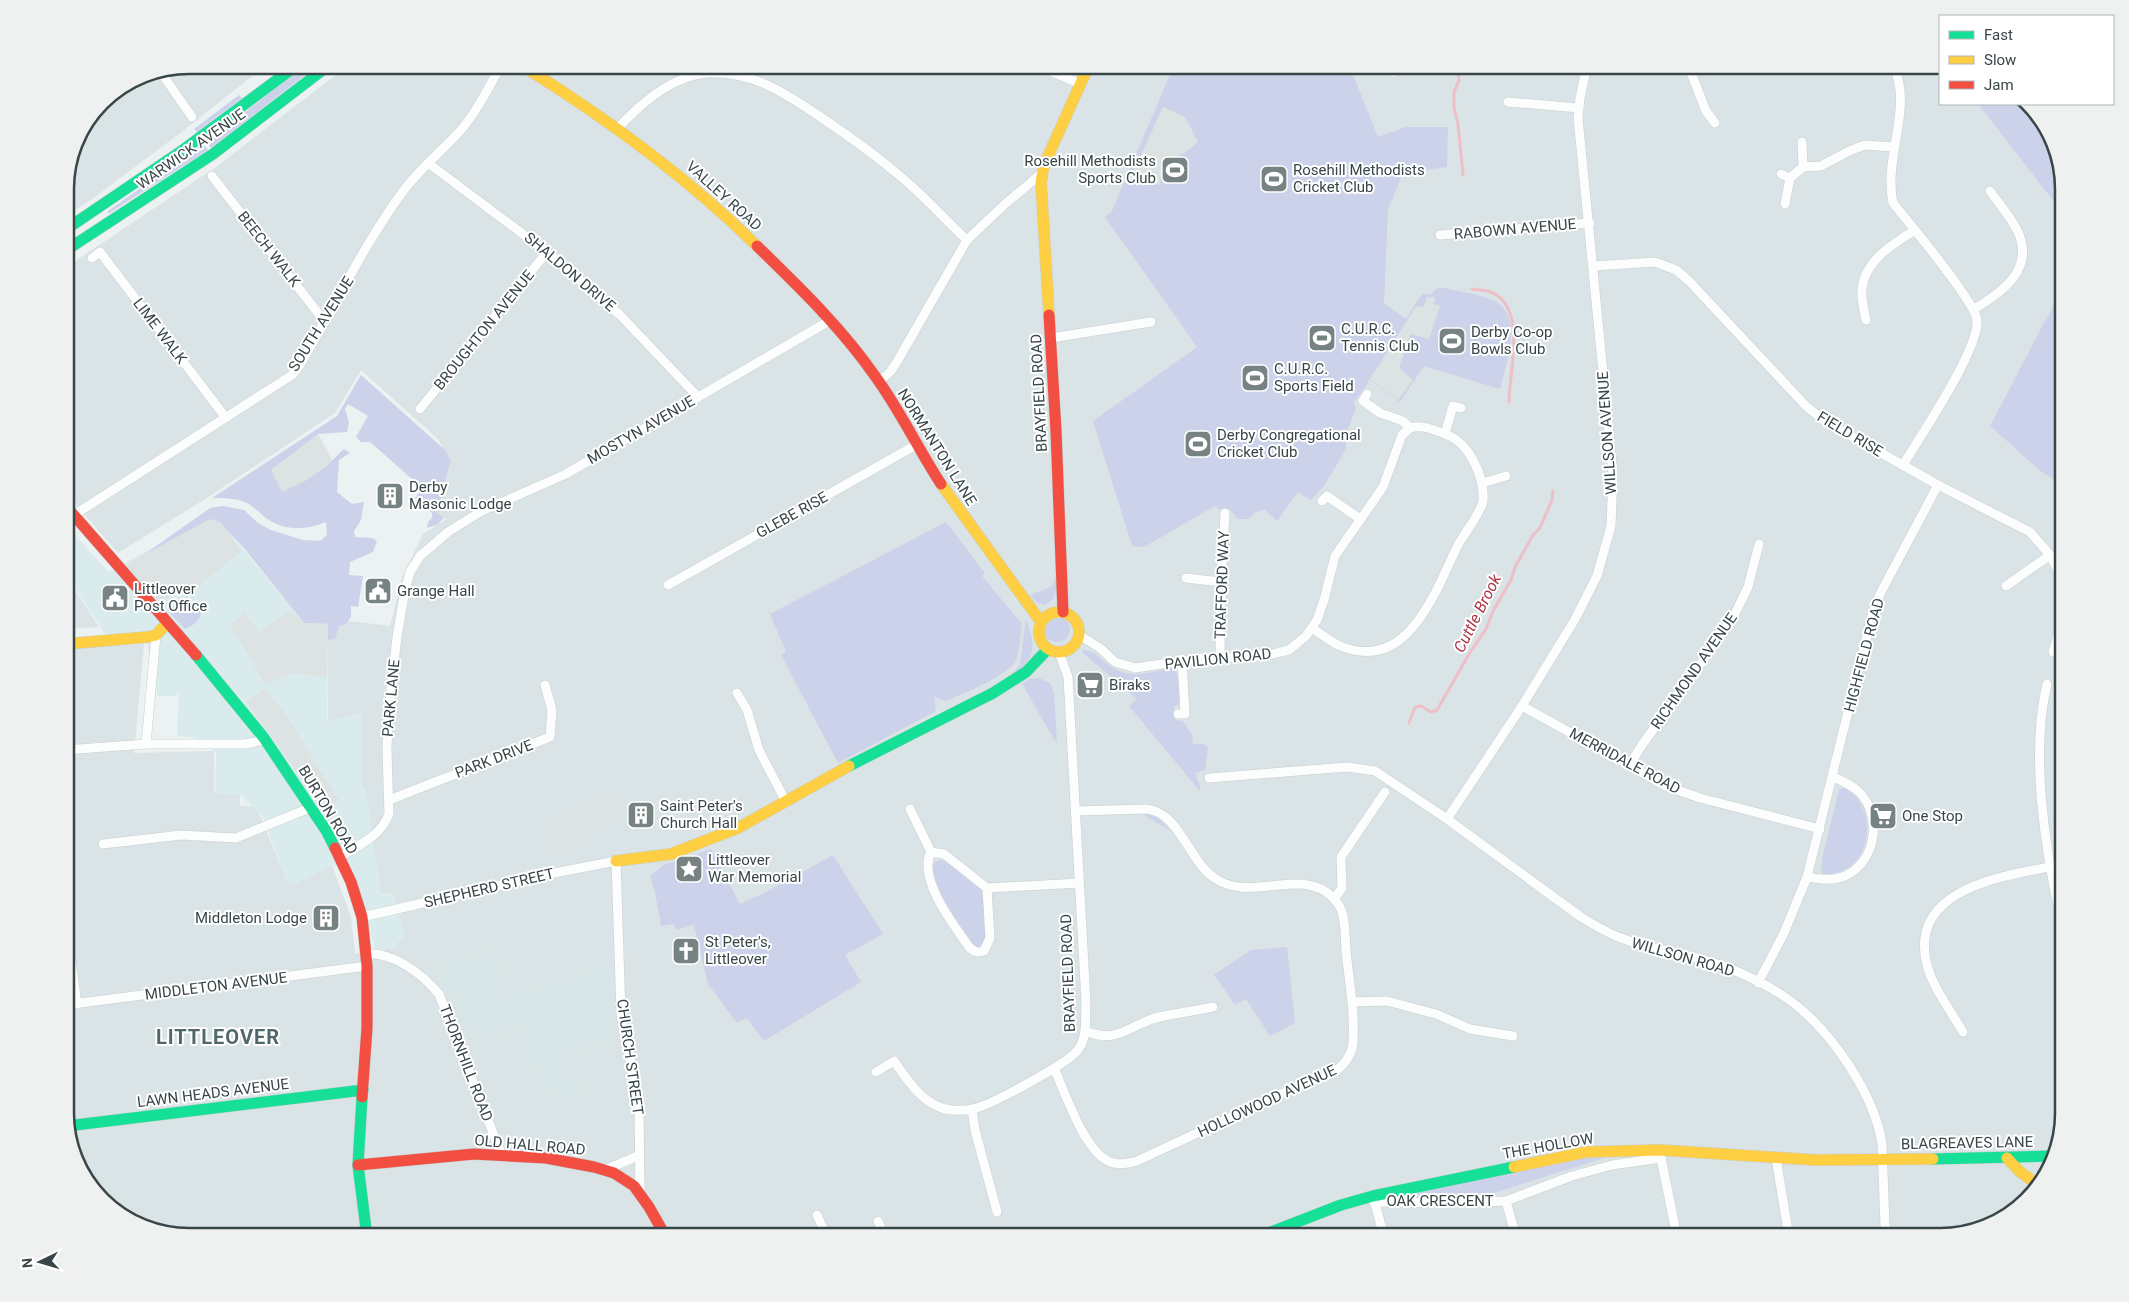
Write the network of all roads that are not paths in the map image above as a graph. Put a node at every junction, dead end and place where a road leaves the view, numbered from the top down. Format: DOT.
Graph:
graph roads {
  1 [pos="284,74"];
  2 [pos="317,74"];
  3 [pos="496,74"];
  4 [pos="534,74"];
  5 [pos="702,74"];
  6 [pos="722,74"];
  7 [pos="1057,74"];
  8 [pos="1085,74"];
  9 [pos="1585,74"];
  10 [pos="1692,74"];
  11 [pos="1896,74"];
  12 [pos="164,77"];
  13 [pos="1081,84"];
  14 [pos="1508,102"];
  15 [pos="1579,108"];
  16 [pos="192,117"];
  17 [pos="1715,123"];
  18 [pos="618,128"];
  19 [pos="1802,142"];
  20 [pos="1894,147"];
  21 [pos="428,162"];
  22 [pos="1803,167"];
  23 [pos="1042,173"];
  24 [pos="1781,174"];
  25 [pos="212,176"];
  26 [pos="1790,178"];
  27 [pos="1990,191"];
  28 [pos="1785,204"];
  29 [pos="1590,222"];
  30 [pos="74,224"];
  31 [pos="1915,230"];
  32 [pos="1440,236"];
  33 [pos="967,240"];
  34 [pos="74,245"];
  35 [pos="547,252"];
  36 [pos="92,258"];
  37 [pos="1594,266"];
  38 [pos="1974,309"];
  39 [pos="1866,320"];
  40 [pos="829,321"];
  41 [pos="325,322"];
  42 [pos="1151,322"];
  43 [pos="1051,338"];
  44 [pos="880,381"];
  45 [pos="1367,394"];
  46 [pos="698,397"];
  47 [pos="420,408"];
  48 [pos="1461,408"];
  49 [pos="226,418"];
  50 [pos="1410,428"];
  51 [pos="1445,434"];
  52 [pos="916,445"];
  53 [pos="1903,465"];
  54 [pos="1506,476"];
  55 [pos="1482,483"];
  56 [pos="1938,484"];
  57 [pos="1322,502"];
  58 [pos="1225,513"];
  59 [pos="74,515"];
  60 [pos="1360,519"];
  61 [pos="448,532"];
  62 [pos="1759,544"];
  63 [pos="2050,555"];
  64 [pos="2055,564"];
  65 [pos="1186,578"];
  66 [pos="1221,582"];
  67 [pos="668,585"];
  68 [pos="2006,586"];
  69 [pos="1064,612"];
  70 [pos="1041,622"];
  71 [pos="167,623"];
  72 [pos="1312,628"];
  73 [pos="156,634"];
  74 [pos="1079,635"];
  75 [pos="74,643"];
  76 [pos="2055,645"];
  77 [pos="1054,650"];
  78 [pos="2053,652"];
  79 [pos="1220,658"];
  80 [pos="1182,661"];
  81 [pos="545,684"];
  82 [pos="2047,684"];
  83 [pos="737,693"];
  84 [pos="1522,706"];
  85 [pos="1178,714"];
  86 [pos="264,738"];
  87 [pos="146,744"];
  88 [pos="74,749"];
  89 [pos="1630,764"];
  90 [pos="1833,777"];
  91 [pos="1209,778"];
  92 [pos="1386,792"];
  93 [pos="389,800"];
  94 [pos="786,802"];
  95 [pos="312,807"];
  96 [pos="910,808"];
  97 [pos="1076,811"];
  98 [pos="1447,819"];
  99 [pos="1820,829"];
  100 [pos="103,844"];
  101 [pos="931,852"];
  102 [pos="340,857"];
  103 [pos="616,861"];
  104 [pos="2049,867"];
  105 [pos="1807,877"];
  106 [pos="1079,883"];
  107 [pos="987,888"];
  108 [pos="2055,893"];
  109 [pos="1334,899"];
  110 [pos="362,917"];
  111 [pos="367,960"];
  112 [pos="74,982"];
  113 [pos="1758,983"];
  114 [pos="1352,1002"];
  115 [pos="74,1004"];
  116 [pos="77,1004"];
  117 [pos="1213,1007"];
  118 [pos="1085,1031"];
  119 [pos="1963,1032"];
  120 [pos="1513,1036"];
  121 [pos="1054,1068"];
  122 [pos="876,1072"];
  123 [pos="363,1090"];
  124 [pos="972,1109"];
  125 [pos="75,1125"];
  126 [pos="1661,1154"];
  127 [pos="640,1155"];
  128 [pos="502,1156"];
  129 [pos="2046,1156"];
  130 [pos="1776,1158"];
  131 [pos="2006,1158"];
  132 [pos="1883,1159"];
  133 [pos="358,1165"];
  134 [pos="605,1170"];
  135 [pos="2033,1181"];
  136 [pos="640,1192"];
  137 [pos="1374,1199"];
  138 [pos="1506,1201"];
  139 [pos="997,1212"];
  140 [pos="818,1215"];
  141 [pos="878,1221"];
  142 [pos="366,1228"];
  143 [pos="661,1228"];
  144 [pos="823,1228"];
  145 [pos="881,1228"];
  146 [pos="1281,1228"];
  147 [pos="1382,1228"];
  148 [pos="1514,1228"];
  149 [pos="1675,1228"];
  150 [pos="1788,1228"];
  151 [pos="1886,1228"];
  1 -- 30 [label="main road, WARWICK AVENUE"];
  2 -- 34 [label="main road, WARWICK AVENUE"];
  3 -- 21 [label="street, SOUTH AVENUE"];
  4 -- 18 [label="main road, VALLEY ROAD"];
  5 -- 18 [label="street"];
  6 -- 33 [label="street"];
  7 -- 13 [label="street"];
  8 -- 13 [label="main road"];
  9 -- 15 [label="street, WILLSON AVENUE"];
  10 -- 17 [label="street"];
  11 -- 20 [label="street"];
  12 -- 16 [label="street"];
  13 -- 23 [label="main road"];
  14 -- 15 [label="street"];
  15 -- 29 [label="street, WILLSON AVENUE"];
  18 -- 40 [label="main road, VALLEY ROAD"];
  19 -- 22 [label="street"];
  20 -- 22 [label="street"];
  20 -- 31 [label="street"];
  21 -- 35 [label="street, SHALDON DRIVE"];
  21 -- 41 [label="street, SOUTH AVENUE"];
  22 -- 26 [label="street"];
  23 -- 33 [label="street, NORMANTON LANE"];
  23 -- 43 [label="main road, BRAYFIELD ROAD"];
  24 -- 26 [label="street"];
  25 -- 41 [label="street, BEECH WALK"];
  26 -- 28 [label="street"];
  27 -- 38 [label="street"];
  29 -- 32 [label="street, RABOWN AVENUE"];
  29 -- 37 [label="street, WILLSON AVENUE"];
  31 -- 38 [label="street"];
  31 -- 39 [label="street"];
  33 -- 44 [label="street, NORMANTON LANE"];
  35 -- 46 [label="street, SHALDON DRIVE"];
  35 -- 47 [label="street, BROUGHTON AVENUE"];
  36 -- 49 [label="street, LIME WALK"];
  37 -- 53 [label="street, FIELD RISE"];
  37 -- 84 [label="street, WILLSON AVENUE"];
  38 -- 53 [label="street"];
  40 -- 44 [label="main road, VALLEY ROAD"];
  40 -- 46 [label="street, MOSTYN AVENUE"];
  41 -- 49 [label="street, SOUTH AVENUE"];
  42 -- 43 [label="street"];
  43 -- 69 [label="main road, BRAYFIELD ROAD"];
  44 -- 52 [label="main road, NORMANTON LANE"];
  45 -- 50 [label="street"];
  46 -- 61 [label="street, MOSTYN AVENUE"];
  48 -- 51 [label="street"];
  49 -- 59 [label="street, SOUTH AVENUE"];
  50 -- 51 [label="street"];
  50 -- 60 [label="street, PAVILION ROAD"];
  51 -- 55 [label="street"];
  52 -- 67 [label="street, GLEBE RISE"];
  52 -- 70 [label="main road, NORMANTON LANE"];
  53 -- 56 [label="street, FIELD RISE"];
  54 -- 55 [label="street"];
  55 -- 72 [label="street"];
  56 -- 63 [label="street, FIELD RISE"];
  56 -- 90 [label="street, HIGHFIELD ROAD"];
  57 -- 60 [label="street"];
  58 -- 66 [label="street, TRAFFORD WAY"];
  59 -- 71 [label="main road, BURTON ROAD"];
  60 -- 72 [label="street, PAVILION ROAD"];
  61 -- 93 [label="street, PARK LANE"];
  62 -- 89 [label="street, RICHMOND AVENUE"];
  63 -- 64 [label="street, FIELD RISE"];
  63 -- 68 [label="street"];
  65 -- 66 [label="street"];
  66 -- 79 [label="street, TRAFFORD WAY"];
  69 -- 70 [label="main road"];
  69 -- 74 [label="main road"];
  70 -- 77 [label="main road"];
  71 -- 73 [label="main road"];
  71 -- 86 [label="main road, BURTON ROAD"];
  72 -- 79 [label="street, PAVILION ROAD"];
  73 -- 75 [label="main road"];
  73 -- 87 [label="street"];
  74 -- 77 [label="main road"];
  74 -- 80 [label="street, PAVILION ROAD"];
  76 -- 78 [label="street"];
  77 -- 94 [label="main road"];
  77 -- 97 [label="street, BRAYFIELD ROAD"];
  79 -- 80 [label="street, PAVILION ROAD"];
  80 -- 85 [label="street"];
  81 -- 93 [label="street, PARK DRIVE"];
  82 -- 104 [label="street"];
  83 -- 94 [label="street"];
  84 -- 89 [label="street, MERRIDALE ROAD"];
  84 -- 98 [label="street, WILLSON AVENUE"];
  86 -- 87 [label="street"];
  86 -- 95 [label="main road, BURTON ROAD"];
  87 -- 88 [label="street"];
  89 -- 99 [label="street, MERRIDALE ROAD"];
  90 -- 99 [label="street, HIGHFIELD ROAD"];
  90 -- 105 [label="street"];
  91 -- 98 [label="street, WILLSON ROAD"];
  92 -- 109 [label="street"];
  93 -- 102 [label="street, PARK LANE"];
  94 -- 103 [label="main road"];
  95 -- 100 [label="street"];
  95 -- 102 [label="main road, BURTON ROAD"];
  96 -- 101 [label="street"];
  97 -- 106 [label="street, BRAYFIELD ROAD"];
  97 -- 109 [label="street"];
  98 -- 113 [label="street, WILLSON ROAD"];
  99 -- 105 [label="street, HIGHFIELD ROAD"];
  101 -- 107 [label="street"];
  101 -- 107 [label="street"];
  102 -- 110 [label="main road, BURTON ROAD"];
  103 -- 110 [label="street, SHEPHERD STREET"];
  103 -- 127 [label="street, CHURCH STREET"];
  104 -- 108 [label="street"];
  104 -- 119 [label="street"];
  105 -- 113 [label="street, HIGHFIELD ROAD"];
  106 -- 107 [label="street"];
  106 -- 118 [label="street, BRAYFIELD ROAD"];
  109 -- 114 [label="street, HOLLOWOOD AVENUE"];
  110 -- 111 [label="main road, BURTON ROAD"];
  111 -- 116 [label="street, MIDDLETON AVENUE"];
  111 -- 123 [label="main road, BURTON ROAD"];
  111 -- 128 [label="street, THORNHILL ROAD"];
  112 -- 116 [label="street"];
  113 -- 132 [label="street, WILLSON ROAD"];
  114 -- 120 [label="street"];
  114 -- 121 [label="street, HOLLOWOOD AVENUE"];
  115 -- 116 [label="street, MIDDLETON AVENUE"];
  117 -- 118 [label="street"];
  118 -- 121 [label="street, BRAYFIELD ROAD"];
  121 -- 124 [label="street, BRAYFIELD ROAD"];
  122 -- 124 [label="street, BRAYFIELD ROAD"];
  123 -- 125 [label="main road, LAWN HEADS AVENUE"];
  123 -- 133 [label="main road, BURTON ROAD"];
  124 -- 139 [label="street"];
  126 -- 130 [label="main road, THE HOLLOW"];
  126 -- 137 [label="main road, THE HOLLOW"];
  126 -- 138 [label="street, OAK CRESCENT"];
  126 -- 149 [label="street"];
  127 -- 134 [label="street"];
  127 -- 136 [label="street, CHURCH STREET"];
  128 -- 133 [label="main road, OLD HALL ROAD"];
  128 -- 134 [label="main road, OLD HALL ROAD"];
  129 -- 131 [label="main road, BLAGREAVES LANE"];
  130 -- 132 [label="main road, THE HOLLOW"];
  130 -- 150 [label="street"];
  131 -- 132 [label="main road, BLAGREAVES LANE"];
  131 -- 135 [label="main road"];
  132 -- 151 [label="street, WILLSON ROAD"];
  133 -- 142 [label="main road, BURTON ROAD"];
  134 -- 136 [label="main road, OLD HALL ROAD"];
  136 -- 143 [label="main road, OLD HALL ROAD"];
  137 -- 138 [label="street, OAK CRESCENT"];
  137 -- 146 [label="main road, THE HOLLOW"];
  137 -- 147 [label="street"];
  138 -- 148 [label="street, OAK CRESCENT"];
  140 -- 144 [label="street"];
  141 -- 145 [label="street"];
}
